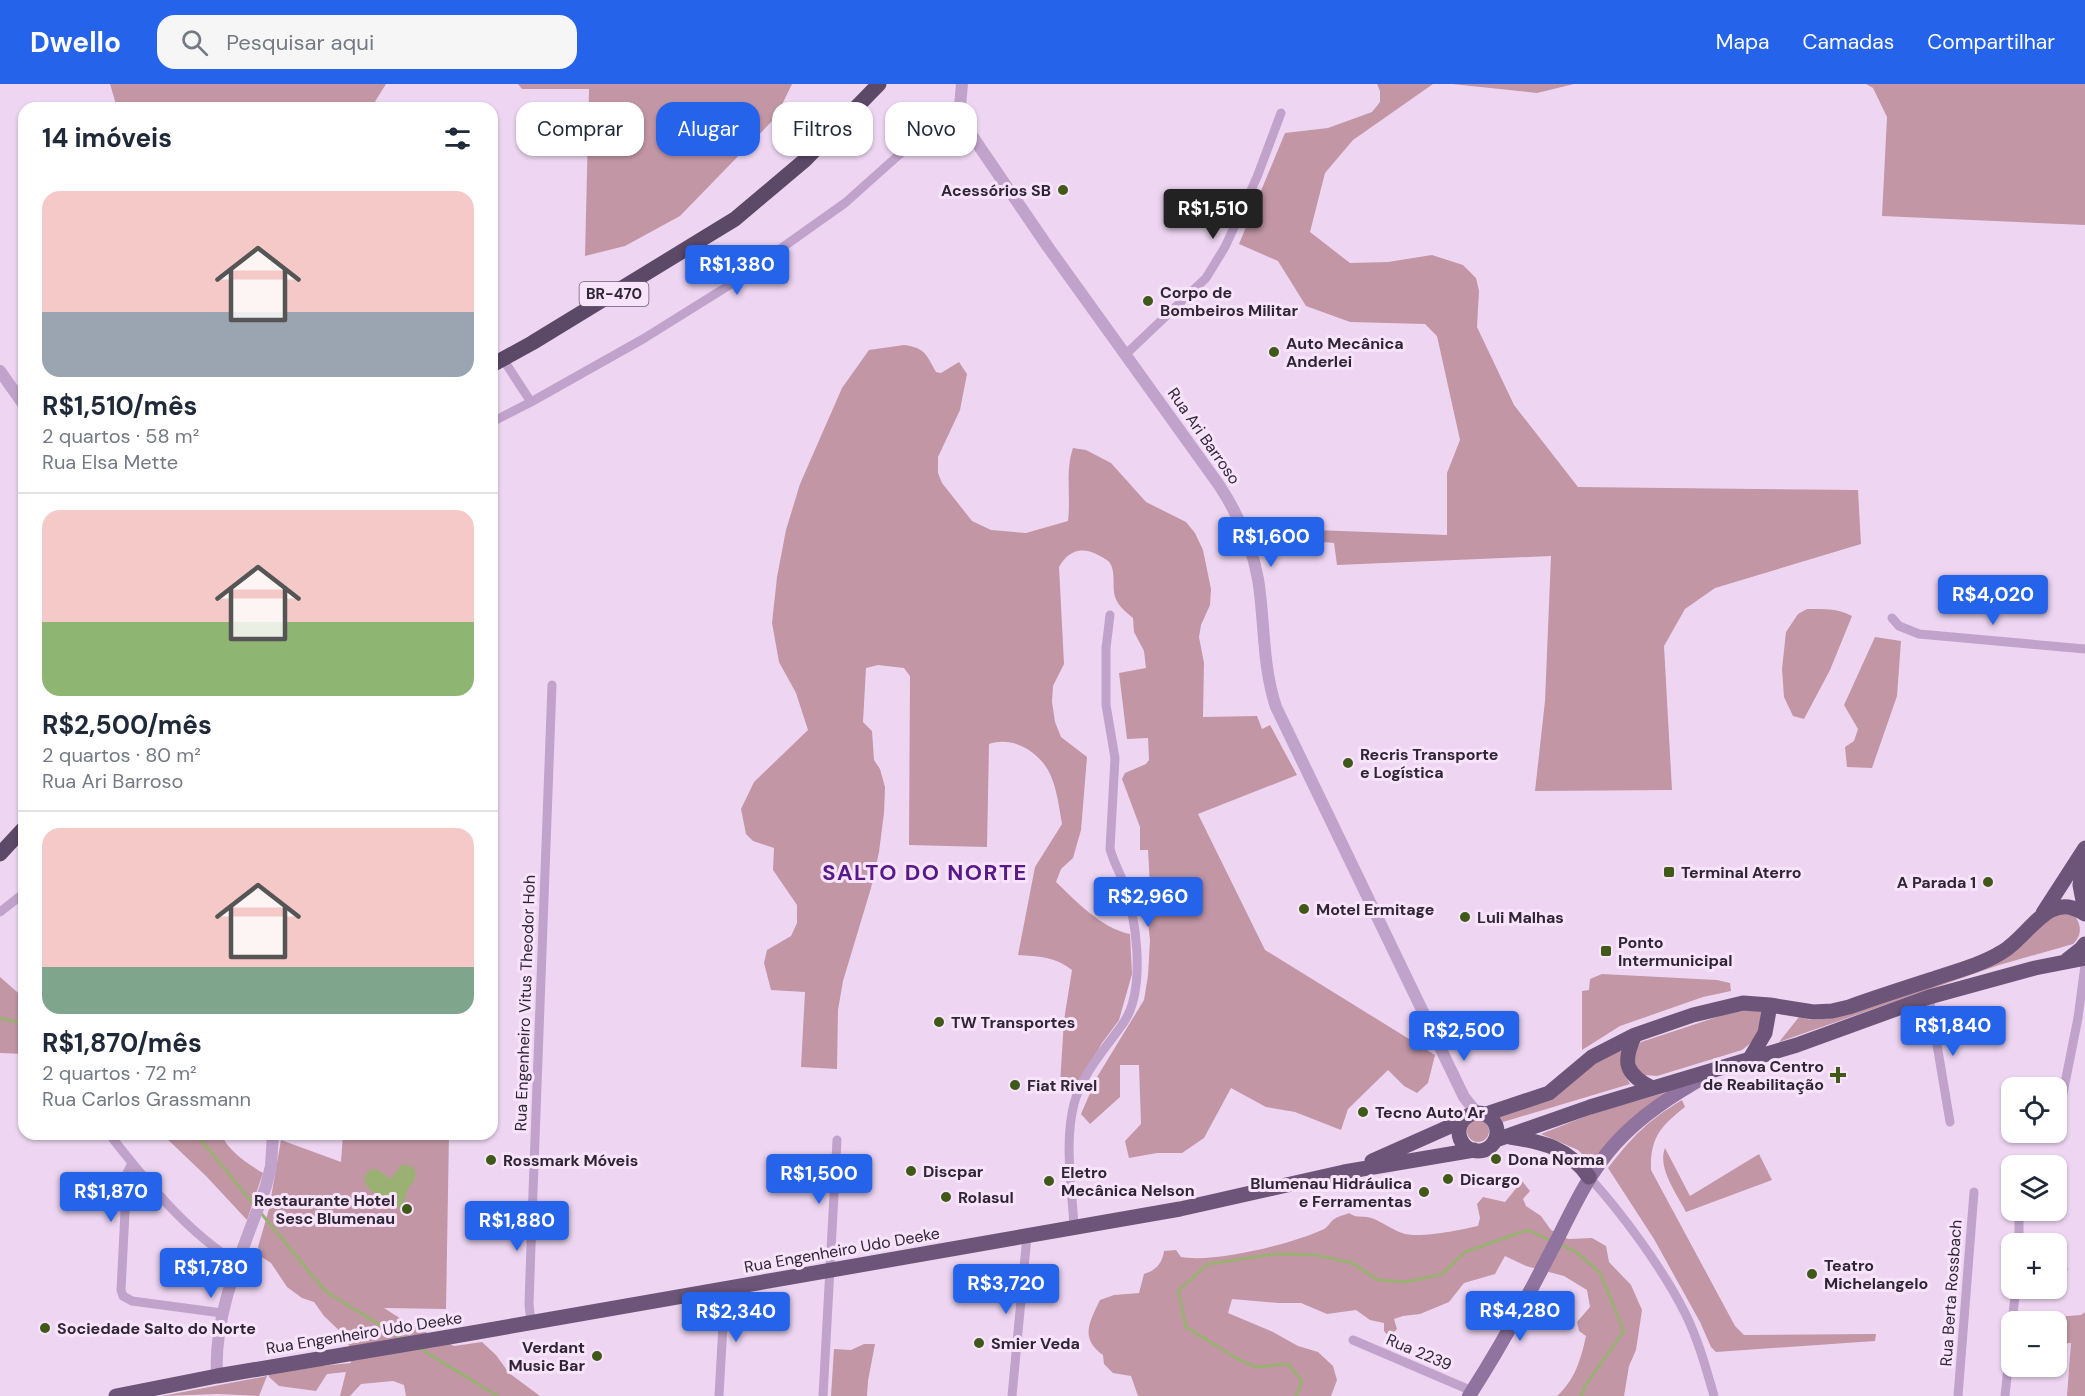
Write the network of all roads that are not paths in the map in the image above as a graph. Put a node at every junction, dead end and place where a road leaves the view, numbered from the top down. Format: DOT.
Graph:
graph roads {
  1 [pos="879,84"];
  2 [pos="962,84"];
  3 [pos="960,102"];
  4 [pos="1281,113"];
  5 [pos="977,144"];
  6 [pos="898,156"];
  7 [pos="1125,355"];
  8 [pos="498,362"];
  9 [pos="0,370"];
  10 [pos="18,396"];
  11 [pos="531,402"];
  12 [pos="498,420"];
  13 [pos="1110,615"];
  14 [pos="1892,618"];
  15 [pos="2085,649"];
  16 [pos="552,685"];
  17 [pos="18,834"];
  18 [pos="2085,848"];
  19 [pos="0,854"];
  20 [pos="2085,854"];
  21 [pos="18,898"];
  22 [pos="0,912"];
  23 [pos="2085,912"];
  24 [pos="2040,918"];
  25 [pos="2085,944"];
  26 [pos="2085,958"];
  27 [pos="2067,960"];
  28 [pos="2085,966"];
  29 [pos="1929,997"];
  30 [pos="1770,1005"];
  31 [pos="1635,1035"];
  32 [pos="1749,1060"];
  33 [pos="1721,1068"];
  34 [pos="2066,1077"];
  35 [pos="1652,1088"];
  36 [pos="1473,1116"];
  37 [pos="1950,1122"];
  38 [pos="1502,1138"];
  39 [pos="114,1140"];
  40 [pos="273,1140"];
  41 [pos="837,1140"];
  42 [pos="1474,1150"];
  43 [pos="132,1163"];
  44 [pos="1344,1172"];
  45 [pos="1589,1177"];
  46 [pos="1974,1192"];
  47 [pos="1074,1227"];
  48 [pos="1027,1236"];
  49 [pos="239,1264"];
  50 [pos="829,1271"];
  51 [pos="725,1289"];
  52 [pos="222,1313"];
  53 [pos="531,1323"];
  54 [pos="1353,1340"];
  55 [pos="217,1376"];
  56 [pos="2007,1377"];
  57 [pos="168,1386"];
  58 [pos="1471,1394"];
  59 [pos="116,1396"];
  60 [pos="141,1396"];
  61 [pos="719,1396"];
  62 [pos="823,1396"];
  63 [pos="1012,1396"];
  64 [pos="1714,1396"];
  65 [pos="1958,1396"];
  66 [pos="2005,1396"];
  1 -- 8 [label="highway, BR-470"];
  2 -- 3 [label="street, Rua Ari Barroso"];
  4 -- 7 [label="street"];
  5 -- 7 [label="street, Rua Ari Barroso"];
  6 -- 11 [label="street"];
  7 -- 36 [label="street, Rua Ari Barroso"];
  8 -- 11 [label="street"];
  9 -- 10 [label="street"];
  11 -- 12 [label="street"];
  13 -- 47 [label="street"];
  14 -- 15 [label="street"];
  16 -- 53 [label="street, Rua Engenheiro Vitus Theodor Hoh"];
  17 -- 19 [label="highway"];
  18 -- 24 [label="main road"];
  20 -- 23 [label="main road"];
  21 -- 22 [label="street"];
  23 -- 24 [label="main road, Rua Engenheiro Udo Deeke"];
  24 -- 30 [label="main road, Rua Engenheiro Udo Deeke"];
  25 -- 27 [label="main road"];
  26 -- 27 [label="main road"];
  27 -- 29 [label="main road"];
  28 -- 34 [label="street"];
  29 -- 32 [label="main road"];
  29 -- 37 [label="street"];
  30 -- 31 [label="main road, Rua Engenheiro Udo Deeke"];
  30 -- 32 [label="main road"];
  31 -- 35 [label="main road"];
  31 -- 36 [label="main road, Rua Engenheiro Udo Deeke"];
  32 -- 33 [label="main road"];
  33 -- 35 [label="main road"];
  33 -- 45 [label="main road"];
  35 -- 38 [label="main road"];
  36 -- 38 [label="main road"];
  36 -- 42 [label="main road"];
  36 -- 44 [label="main road, Rua Engenheiro Udo Deeke"];
  38 -- 42 [label="main road"];
  38 -- 45 [label="main road"];
  39 -- 43 [label="street"];
  40 -- 49 [label="street"];
  41 -- 50 [label="street"];
  42 -- 44 [label="main road, Rua Engenheiro Udo Deeke"];
  43 -- 49 [label="street"];
  43 -- 52 [label="street"];
  44 -- 47 [label="main road, Rua Engenheiro Udo Deeke"];
  45 -- 58 [label="main road"];
  45 -- 64 [label="street"];
  46 -- 65 [label="street, Rua Berta Rossbach"];
  47 -- 48 [label="main road, Rua Engenheiro Udo Deeke"];
  48 -- 50 [label="main road, Rua Engenheiro Udo Deeke"];
  48 -- 63 [label="street"];
  49 -- 52 [label="street"];
  50 -- 51 [label="main road, Rua Engenheiro Udo Deeke"];
  50 -- 62 [label="street"];
  51 -- 53 [label="main road, Rua Engenheiro Udo Deeke"];
  51 -- 61 [label="street"];
  52 -- 55 [label="street"];
  53 -- 55 [label="main road, Rua Engenheiro Udo Deeke"];
  54 -- 58 [label="street, Rua 2239"];
  55 -- 57 [label="main road, Rua Engenheiro Udo Deeke"];
  56 -- 66 [label="street"];
  57 -- 59 [label="main road, Rua Engenheiro Udo Deeke"];
  57 -- 60 [label="main road, Rua Engenheiro Udo Deeke"];
}
